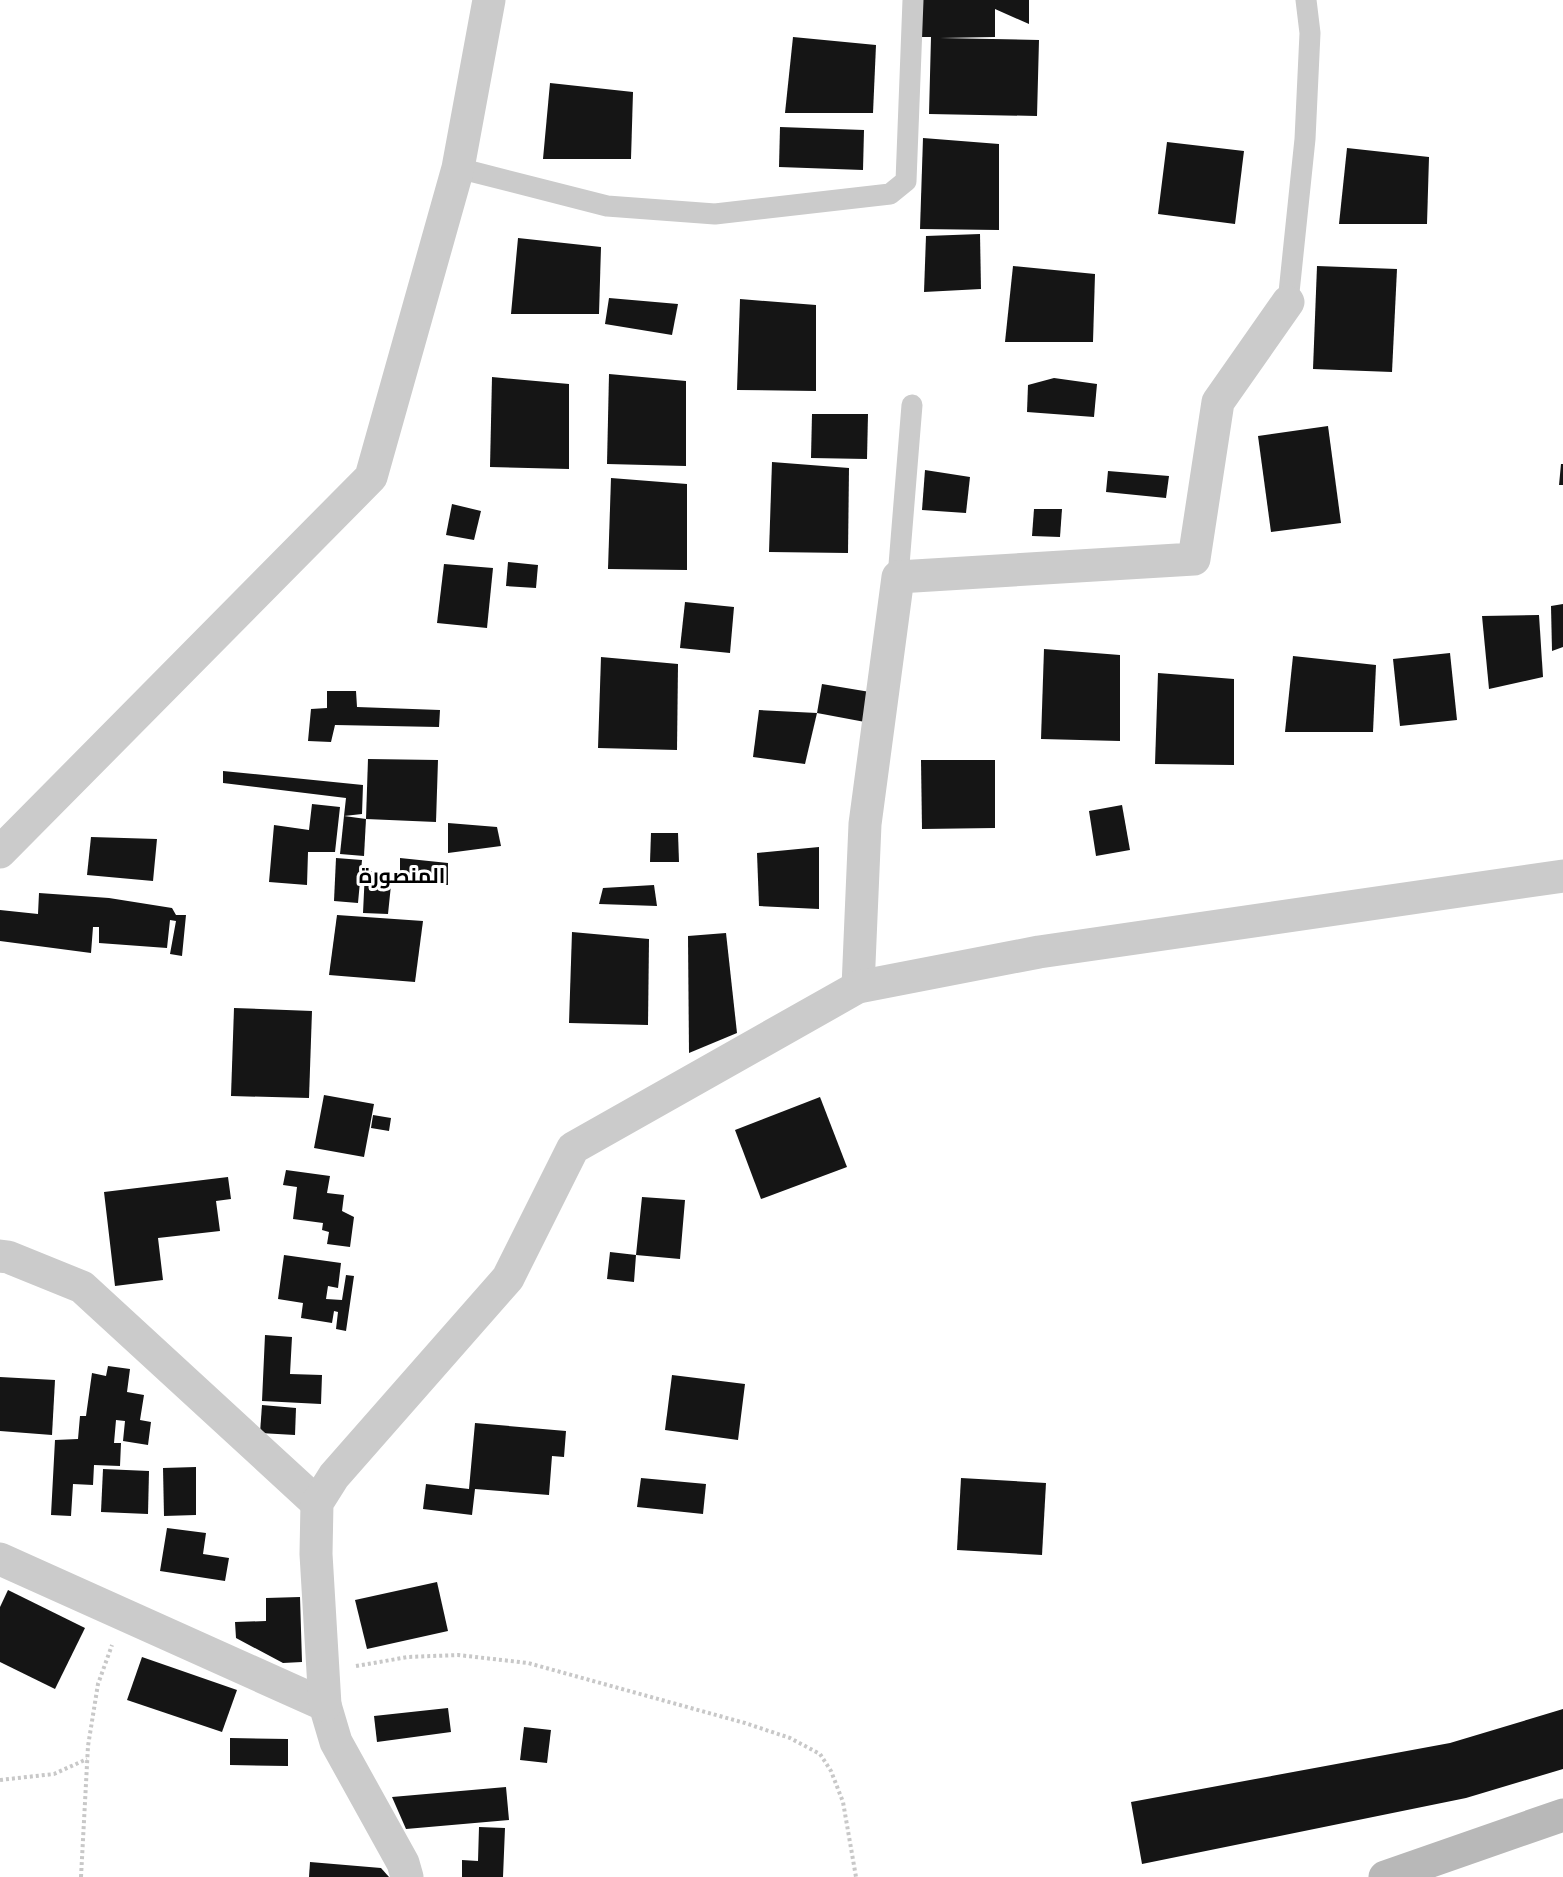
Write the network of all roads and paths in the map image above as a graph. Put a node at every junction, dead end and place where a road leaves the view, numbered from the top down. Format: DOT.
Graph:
graph roads {
  1 [pos="489,0"];
  2 [pos="913,0"];
  3 [pos="1306,0"];
  4 [pos="458,168"];
  5 [pos="1288,302"];
  6 [pos="912,405"];
  7 [pos="898,577"];
  8 [pos="0,852"];
  9 [pos="1563,876"];
  10 [pos="858,987"];
  11 [pos="0,1256"];
  12 [pos="317,1503"];
  13 [pos="0,1558"];
  14 [pos="129,1616"];
  15 [pos="323,1672"];
  16 [pos="325,1705"];
  17 [pos="87,1759"];
  18 [pos="0,1780"];
  19 [pos="1563,1815"];
  20 [pos="81,1877"];
  21 [pos="407,1877"];
  22 [pos="856,1877"];
  23 [pos="1384,1877"];
  1 -- 4 [label="street"];
  2 -- 4 [label="lane"];
  3 -- 5 [label="lane"];
  4 -- 8 [label="street"];
  5 -- 7 [label="street"];
  6 -- 7 [label="lane"];
  7 -- 10 [label="street"];
  9 -- 10 [label="street"];
  10 -- 12 [label="street"];
  11 -- 12 [label="street"];
  12 -- 15 [label="street"];
  13 -- 14 [label="street"];
  14 -- 16 [label="street"];
  14 -- 17 [label="path"];
  15 -- 16 [label="street"];
  15 -- 22 [label="path"];
  16 -- 21 [label="street"];
  17 -- 18 [label="path"];
  17 -- 20 [label="path"];
  19 -- 23 [label="main road"];
}
